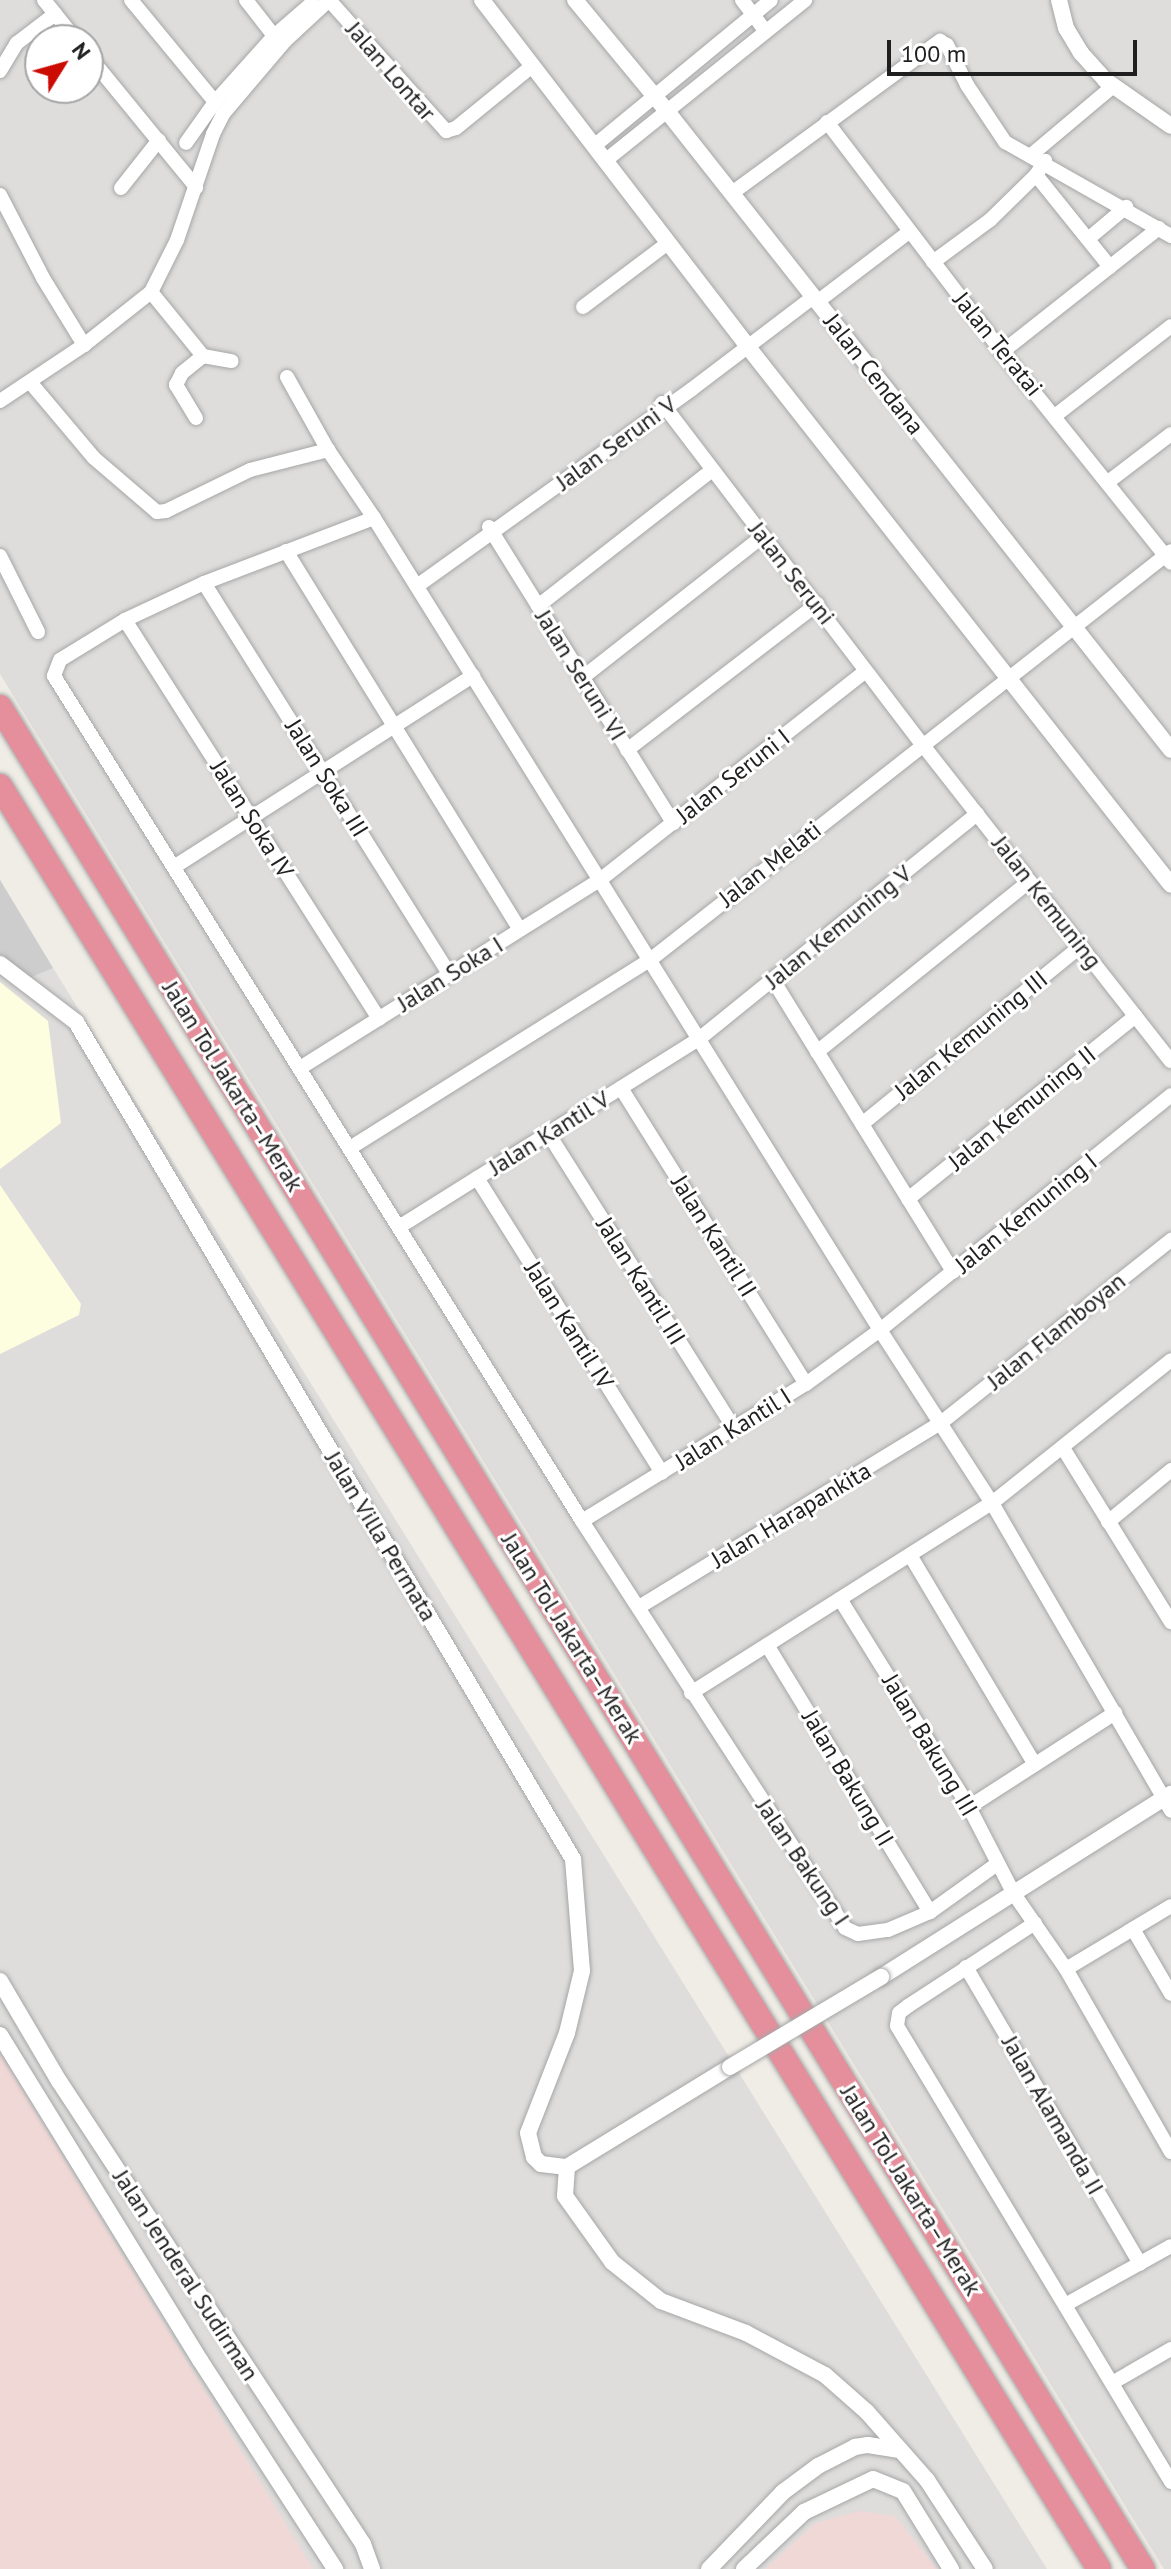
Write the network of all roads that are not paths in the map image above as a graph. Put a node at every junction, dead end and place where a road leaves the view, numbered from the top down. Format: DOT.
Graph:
graph roads {
  1 [pos="44,0"];
  2 [pos="131,0"];
  3 [pos="246,0"];
  4 [pos="316,0"];
  5 [pos="329,0"];
  6 [pos="482,0"];
  7 [pos="575,0"];
  8 [pos="742,0"];
  9 [pos="771,0"];
  10 [pos="805,0"];
  11 [pos="1059,0"];
  12 [pos="55,14"];
  13 [pos="753,14"];
  14 [pos="63,24"];
  15 [pos="765,31"];
  16 [pos="274,36"];
  17 [pos="704,55"];
  18 [pos="532,66"];
  19 [pos="0,71"];
  20 [pos="716,71"];
  21 [pos="104,74"];
  22 [pos="1113,86"];
  23 [pos="654,96"];
  24 [pos="215,102"];
  25 [pos="666,110"];
  26 [pos="827,122"];
  27 [pos="1171,126"];
  28 [pos="159,140"];
  29 [pos="186,143"];
  30 [pos="594,146"];
  31 [pos="1030,156"];
  32 [pos="605,161"];
  33 [pos="1045,161"];
  34 [pos="1036,175"];
  35 [pos="196,187"];
  36 [pos="121,188"];
  37 [pos="732,193"];
  38 [pos="0,195"];
  39 [pos="1126,207"];
  40 [pos="909,232"];
  41 [pos="1165,232"];
  42 [pos="1088,239"];
  43 [pos="668,243"];
  44 [pos="933,262"];
  45 [pos="1110,267"];
  46 [pos="151,292"];
  47 [pos="813,297"];
  48 [pos="583,307"];
  49 [pos="1171,326"];
  50 [pos="746,344"];
  51 [pos="84,345"];
  52 [pos="1002,352"];
  53 [pos="203,356"];
  54 [pos="232,361"];
  55 [pos="287,377"];
  56 [pos="30,382"];
  57 [pos="0,401"];
  58 [pos="664,405"];
  59 [pos="1056,415"];
  60 [pos="196,418"];
  61 [pos="1171,434"];
  62 [pos="328,450"];
  63 [pos="712,470"];
  64 [pos="1108,482"];
  65 [pos="374,518"];
  66 [pos="490,530"];
  67 [pos="763,536"];
  68 [pos="286,551"];
  69 [pos="0,556"];
  70 [pos="1169,557"];
  71 [pos="204,583"];
  72 [pos="415,583"];
  73 [pos="817,604"];
  74 [pos="538,606"];
  75 [pos="125,620"];
  76 [pos="1075,629"];
  77 [pos="38,632"];
  78 [pos="866,671"];
  79 [pos="473,676"];
  80 [pos="582,678"];
  81 [pos="1009,679"];
  82 [pos="0,707"];
  83 [pos="395,726"];
  84 [pos="922,744"];
  85 [pos="627,750"];
  86 [pos="1171,750"];
  87 [pos="323,772"];
  88 [pos="0,786"];
  89 [pos="977,814"];
  90 [pos="251,817"];
  91 [pos="673,823"];
  92 [pos="174,867"];
  93 [pos="600,880"];
  94 [pos="1030,881"];
  95 [pos="1171,885"];
  96 [pos="520,930"];
  97 [pos="1081,946"];
  98 [pos="650,960"];
  99 [pos="0,964"];
  100 [pos="449,974"];
  101 [pos="773,980"];
  102 [pos="1136,1016"];
  103 [pos="379,1019"];
  104 [pos="699,1039"];
  105 [pos="817,1052"];
  106 [pos="1171,1061"];
  107 [pos="300,1068"];
  108 [pos="621,1088"];
  109 [pos="1171,1095"];
  110 [pos="862,1124"];
  111 [pos="548,1133"];
  112 [pos="350,1148"];
  113 [pos="477,1178"];
  114 [pos="908,1199"];
  115 [pos="399,1227"];
  116 [pos="1171,1240"];
  117 [pos="953,1272"];
  118 [pos="880,1330"];
  119 [pos="1171,1360"];
  120 [pos="806,1384"];
  121 [pos="942,1422"];
  122 [pos="734,1428"];
  123 [pos="1063,1448"];
  124 [pos="1171,1470"];
  125 [pos="662,1473"];
  126 [pos="992,1503"];
  127 [pos="582,1521"];
  128 [pos="1108,1522"];
  129 [pos="910,1555"];
  130 [pos="840,1599"];
  131 [pos="639,1607"];
  132 [pos="1171,1622"];
  133 [pos="767,1645"];
  134 [pos="691,1693"];
  135 [pos="1115,1713"];
  136 [pos="1035,1765"];
  137 [pos="1169,1801"];
  138 [pos="969,1807"];
  139 [pos="997,1864"];
  140 [pos="1014,1894"];
  141 [pos="1171,1906"];
  142 [pos="930,1912"];
  143 [pos="1035,1923"];
  144 [pos="1133,1929"];
  145 [pos="966,1967"];
  146 [pos="1066,1969"];
  147 [pos="0,1981"];
  148 [pos="1171,1994"];
  149 [pos="0,2035"];
  150 [pos="1171,2152"];
  151 [pos="541,2164"];
  152 [pos="567,2167"];
  153 [pos="565,2196"];
  154 [pos="1171,2246"];
  155 [pos="1140,2264"];
  156 [pos="1065,2305"];
  157 [pos="1171,2349"];
  158 [pos="1112,2383"];
  159 [pos="900,2450"];
  160 [pos="1171,2482"];
  161 [pos="363,2544"];
  162 [pos="335,2569"];
  163 [pos="372,2569"];
  164 [pos="382,2569"];
  165 [pos="709,2569"];
  166 [pos="744,2569"];
  167 [pos="951,2569"];
  168 [pos="985,2569"];
  169 [pos="1099,2569"];
  170 [pos="1143,2569"];
  1 -- 12 [label="street"];
  2 -- 24 [label="street"];
  3 -- 16 [label="street"];
  4 -- 16 [label="street"];
  5 -- 18 [label="street, Jalan Lontar"];
  5 -- 35 [label="street"];
  6 -- 18 [label="street"];
  7 -- 23 [label="street, Jalan Cendana"];
  8 -- 13 [label="street"];
  9 -- 13 [label="street"];
  10 -- 15 [label="street"];
  11 -- 22 [label="street"];
  12 -- 14 [label="street"];
  12 -- 19 [label="street"];
  13 -- 15 [label="street"];
  13 -- 17 [label="street"];
  15 -- 20 [label="street"];
  16 -- 24 [label="street"];
  17 -- 20 [label="street"];
  17 -- 23 [label="street"];
  18 -- 30 [label="street"];
  20 -- 25 [label="street"];
  21 -- 28 [label="street"];
  22 -- 27 [label="street"];
  22 -- 31 [label="street"];
  23 -- 25 [label="street, Jalan Cendana"];
  23 -- 30 [label="street"];
  24 -- 29 [label="street"];
  25 -- 32 [label="street"];
  25 -- 37 [label="street, Jalan Cendana"];
  26 -- 31 [label="street"];
  26 -- 37 [label="street"];
  26 -- 40 [label="street, Jalan Teratai"];
  28 -- 35 [label="street"];
  28 -- 36 [label="street"];
  30 -- 32 [label="street"];
  31 -- 33 [label="street"];
  32 -- 43 [label="street"];
  33 -- 34 [label="street"];
  33 -- 39 [label="street"];
  34 -- 42 [label="street"];
  34 -- 44 [label="street"];
  35 -- 46 [label="street"];
  37 -- 47 [label="street, Jalan Cendana"];
  38 -- 51 [label="street"];
  39 -- 41 [label="street"];
  39 -- 42 [label="street"];
  40 -- 44 [label="street, Jalan Teratai"];
  40 -- 47 [label="street, Jalan Seruni V"];
  41 -- 45 [label="street"];
  42 -- 45 [label="street"];
  43 -- 48 [label="street"];
  43 -- 50 [label="street"];
  44 -- 52 [label="street, Jalan Teratai"];
  45 -- 52 [label="street"];
  46 -- 51 [label="street"];
  46 -- 53 [label="street"];
  47 -- 50 [label="street, Jalan Seruni V"];
  47 -- 76 [label="street, Jalan Cendana"];
  49 -- 59 [label="street"];
  50 -- 58 [label="street, Jalan Seruni V"];
  50 -- 81 [label="street"];
  51 -- 56 [label="street"];
  52 -- 59 [label="street, Jalan Teratai"];
  53 -- 54 [label="street"];
  53 -- 60 [label="street"];
  55 -- 62 [label="street"];
  56 -- 57 [label="street"];
  56 -- 62 [label="street"];
  58 -- 63 [label="street, Jalan Seruni"];
  58 -- 66 [label="street, Jalan Seruni V"];
  59 -- 64 [label="street, Jalan Teratai"];
  61 -- 64 [label="street"];
  62 -- 65 [label="street"];
  63 -- 67 [label="street, Jalan Seruni"];
  63 -- 74 [label="street"];
  64 -- 70 [label="street, Jalan Teratai"];
  65 -- 68 [label="street"];
  65 -- 72 [label="street"];
  66 -- 72 [label="street, Jalan Seruni V"];
  66 -- 74 [label="street, Jalan Seruni VI"];
  67 -- 73 [label="street, Jalan Seruni"];
  67 -- 80 [label="street"];
  68 -- 71 [label="street"];
  68 -- 83 [label="street"];
  69 -- 77 [label="street"];
  70 -- 76 [label="street, Jalan Melati"];
  71 -- 75 [label="street"];
  71 -- 87 [label="street, Jalan Soka III"];
  72 -- 79 [label="street"];
  73 -- 78 [label="street, Jalan Seruni"];
  73 -- 85 [label="street"];
  74 -- 80 [label="street, Jalan Seruni VI"];
  75 -- 90 [label="street, Jalan Soka IV"];
  75 -- 92 [label="street, Jalan Bakung I"];
  76 -- 81 [label="street, Jalan Melati"];
  76 -- 86 [label="street, Jalan Cendana"];
  78 -- 84 [label="street, Jalan Seruni"];
  78 -- 91 [label="street, Jalan Seruni I"];
  79 -- 83 [label="street"];
  79 -- 93 [label="street"];
  80 -- 85 [label="street, Jalan Seruni VI"];
  81 -- 84 [label="street, Jalan Melati"];
  81 -- 95 [label="street"];
  82 -- 170 [label="highway, Jalan Tol Jakarta–Merak"];
  83 -- 87 [label="street"];
  83 -- 96 [label="street"];
  84 -- 89 [label="street, Jalan Kemuning"];
  84 -- 98 [label="street, Jalan Melati"];
  85 -- 91 [label="street, Jalan Seruni VI"];
  87 -- 90 [label="street"];
  87 -- 100 [label="street, Jalan Soka III"];
  88 -- 169 [label="highway, Jalan Tol Jakarta–Merak"];
  89 -- 94 [label="street, Jalan Kemuning"];
  89 -- 101 [label="street, Jalan Kemuning V"];
  90 -- 92 [label="street"];
  90 -- 103 [label="street, Jalan Soka IV"];
  91 -- 93 [label="street, Jalan Seruni I"];
  92 -- 107 [label="street, Jalan Bakung I"];
  93 -- 96 [label="street, Jalan Soka I"];
  93 -- 98 [label="street"];
  94 -- 97 [label="street, Jalan Kemuning"];
  94 -- 105 [label="street"];
  96 -- 100 [label="street, Jalan Soka I"];
  97 -- 102 [label="street, Jalan Kemuning"];
  97 -- 110 [label="street, Jalan Kemuning III"];
  98 -- 104 [label="street"];
  98 -- 112 [label="street, Jalan Melati"];
  99 -- 151 [label="street, Jalan Villa Permata"];
  100 -- 103 [label="street, Jalan Soka I"];
  101 -- 104 [label="street, Jalan Kemuning V"];
  101 -- 105 [label="street"];
  102 -- 106 [label="street, Jalan Kemuning"];
  102 -- 114 [label="street, Jalan Kemuning II"];
  103 -- 107 [label="street, Jalan Soka I"];
  104 -- 108 [label="street, Jalan Kantil V"];
  104 -- 118 [label="street"];
  105 -- 110 [label="street"];
  107 -- 112 [label="street, Jalan Bakung I"];
  108 -- 111 [label="street, Jalan Kantil V"];
  108 -- 120 [label="street, Jalan Kantil II"];
  109 -- 117 [label="street, Jalan Kemuning I"];
  110 -- 114 [label="street"];
  111 -- 113 [label="street, Jalan Kantil V"];
  111 -- 122 [label="street, Jalan Kantil III"];
  112 -- 115 [label="street, Jalan Bakung I"];
  113 -- 115 [label="street, Jalan Kantil V"];
  113 -- 125 [label="street, Jalan Kantil IV"];
  114 -- 117 [label="street"];
  115 -- 127 [label="street, Jalan Bakung I"];
  116 -- 121 [label="street, Jalan Flamboyan"];
  117 -- 118 [label="street, Jalan Kemuning I"];
  118 -- 120 [label="street, Jalan Kantil I"];
  118 -- 121 [label="street"];
  119 -- 123 [label="street"];
  120 -- 122 [label="street, Jalan Kantil I"];
  121 -- 126 [label="street"];
  121 -- 131 [label="street, Jalan Harapankita"];
  122 -- 125 [label="street, Jalan Kantil I"];
  123 -- 126 [label="street"];
  123 -- 128 [label="street"];
  124 -- 128 [label="street"];
  125 -- 127 [label="street, Jalan Kantil I"];
  126 -- 129 [label="street"];
  126 -- 135 [label="street"];
  127 -- 131 [label="street, Jalan Bakung I"];
  128 -- 132 [label="street"];
  129 -- 130 [label="street"];
  129 -- 136 [label="street"];
  130 -- 133 [label="street"];
  130 -- 138 [label="street, Jalan Bakung III"];
  131 -- 134 [label="street, Jalan Bakung I"];
  133 -- 134 [label="street"];
  133 -- 142 [label="street, Jalan Bakung II"];
  134 -- 142 [label="street, Jalan Bakung I"];
  135 -- 136 [label="street"];
  135 -- 137 [label="street"];
  136 -- 138 [label="street"];
  137 -- 140 [label="street"];
  138 -- 139 [label="street, Jalan Bakung III"];
  139 -- 140 [label="street, Jalan Bakung III"];
  139 -- 142 [label="street, Jalan Bakung I"];
  140 -- 143 [label="street, Jalan Bakung III"];
  140 -- 152 [label="street, bridge"];
  141 -- 144 [label="street"];
  143 -- 145 [label="street"];
  143 -- 146 [label="street, Jalan Bakung III"];
  144 -- 146 [label="street"];
  144 -- 148 [label="street"];
  145 -- 155 [label="street, Jalan Alamanda II"];
  145 -- 156 [label="street"];
  146 -- 150 [label="street, Jalan Bakung III"];
  147 -- 161 [label="street, Jalan Jenderal Sudirman"];
  149 -- 162 [label="street, Jalan Jenderal Sudirman"];
  151 -- 152 [label="street"];
  151 -- 153 [label="street, Jalan Villa Permata"];
  152 -- 153 [label="street"];
  153 -- 159 [label="street, Jalan Villa Permata"];
  154 -- 155 [label="street"];
  155 -- 156 [label="street"];
  156 -- 158 [label="street"];
  157 -- 158 [label="street"];
  158 -- 160 [label="street"];
  159 -- 165 [label="street"];
  159 -- 168 [label="street, Jalan Villa Permata"];
  161 -- 163 [label="street, Jalan Jenderal Sudirman"];
  161 -- 164 [label="street"];
  166 -- 167 [label="street"];
}
